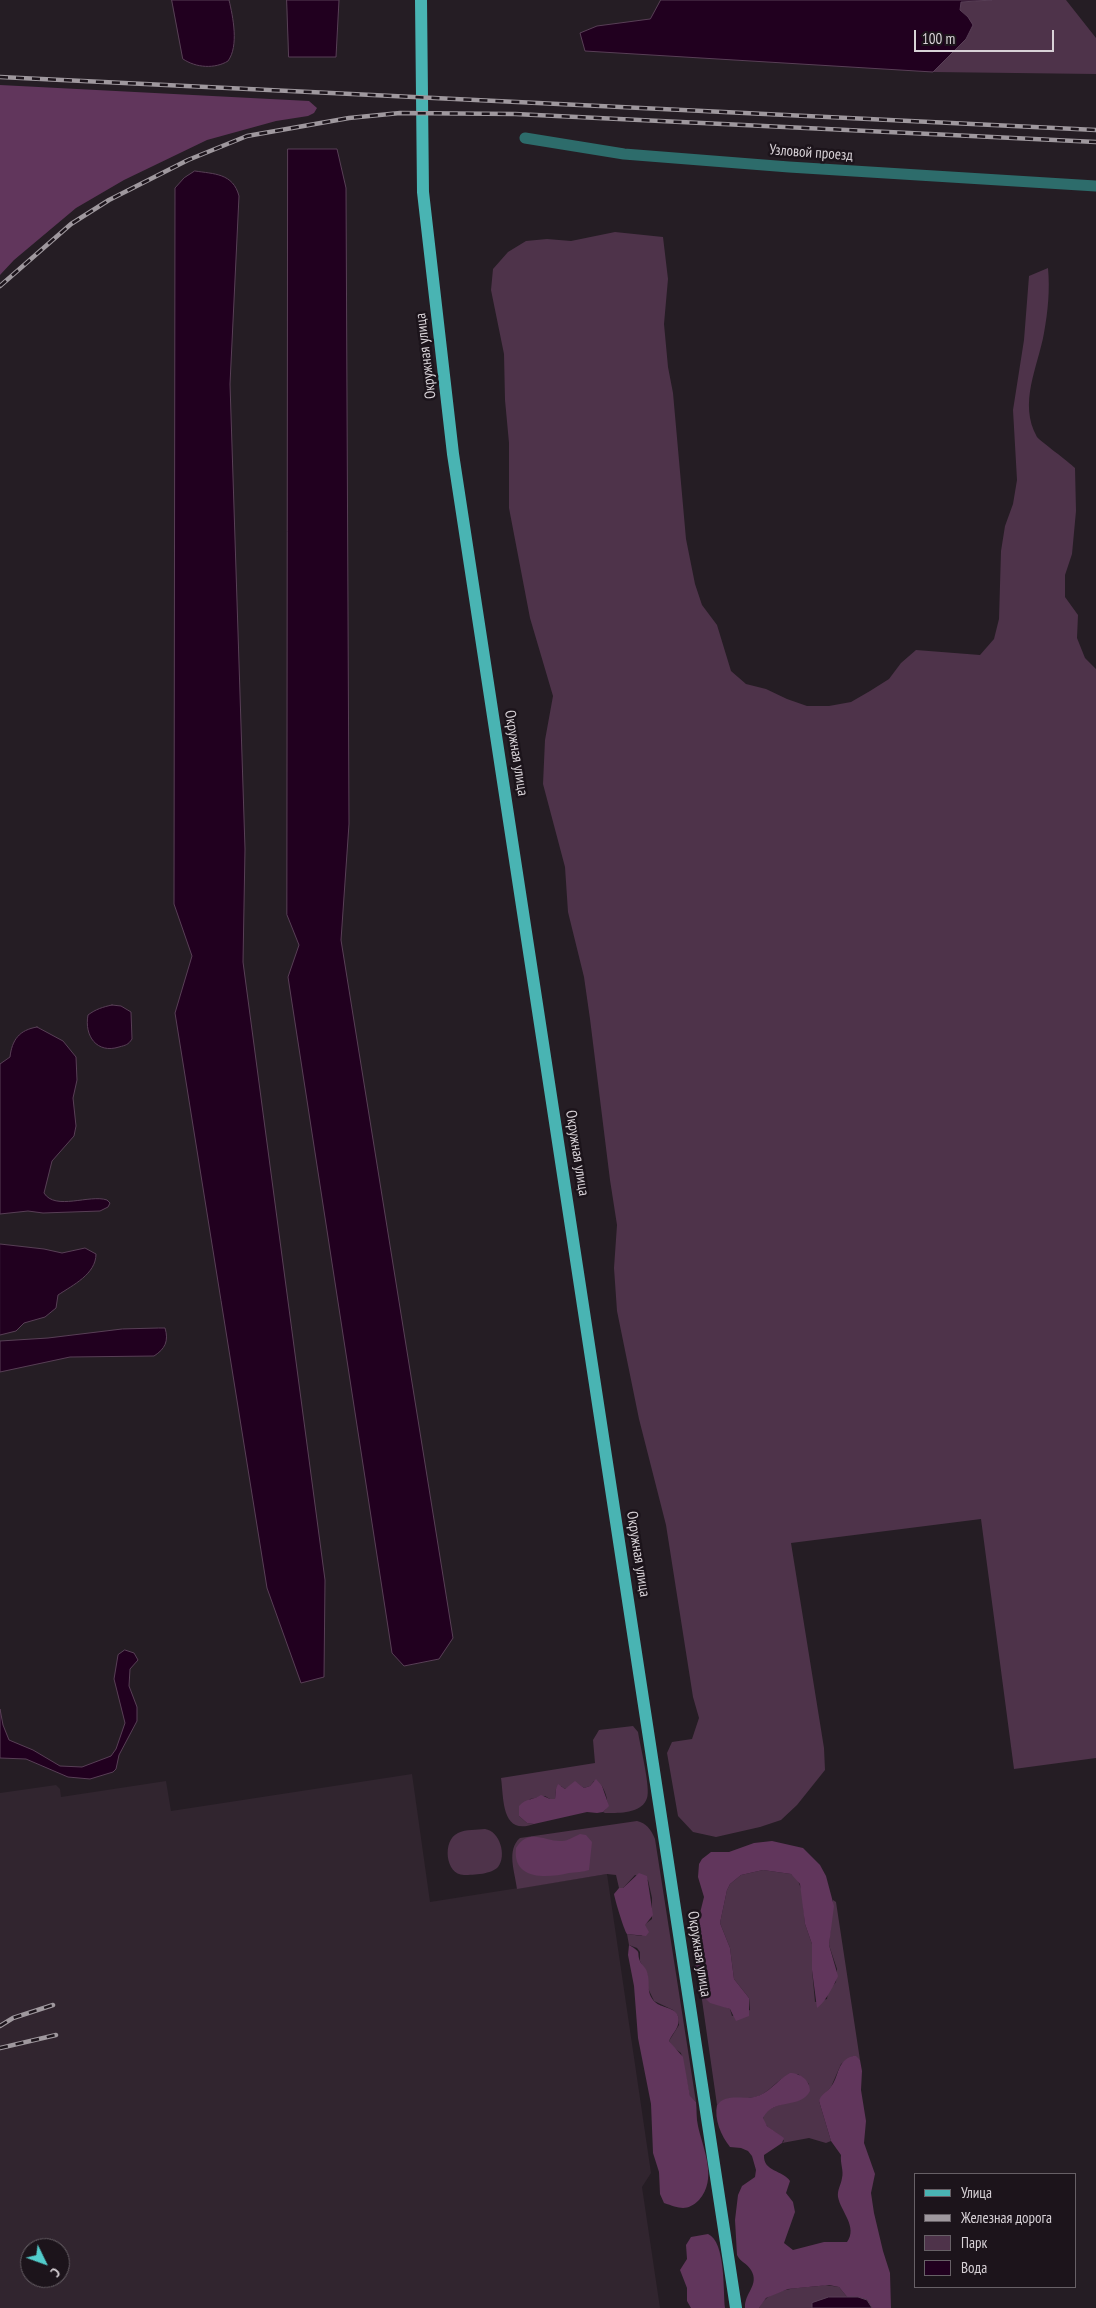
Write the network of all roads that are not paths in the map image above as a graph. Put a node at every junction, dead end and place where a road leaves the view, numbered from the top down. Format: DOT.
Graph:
graph roads {
  1 [pos="421,0"];
  2 [pos="525,138"];
  3 [pos="1096,186"];
  4 [pos="736,2308"];
  1 -- 4 [label="main road, Окружная улица"];
  2 -- 3 [label="street, Узловой проезд"];
}
